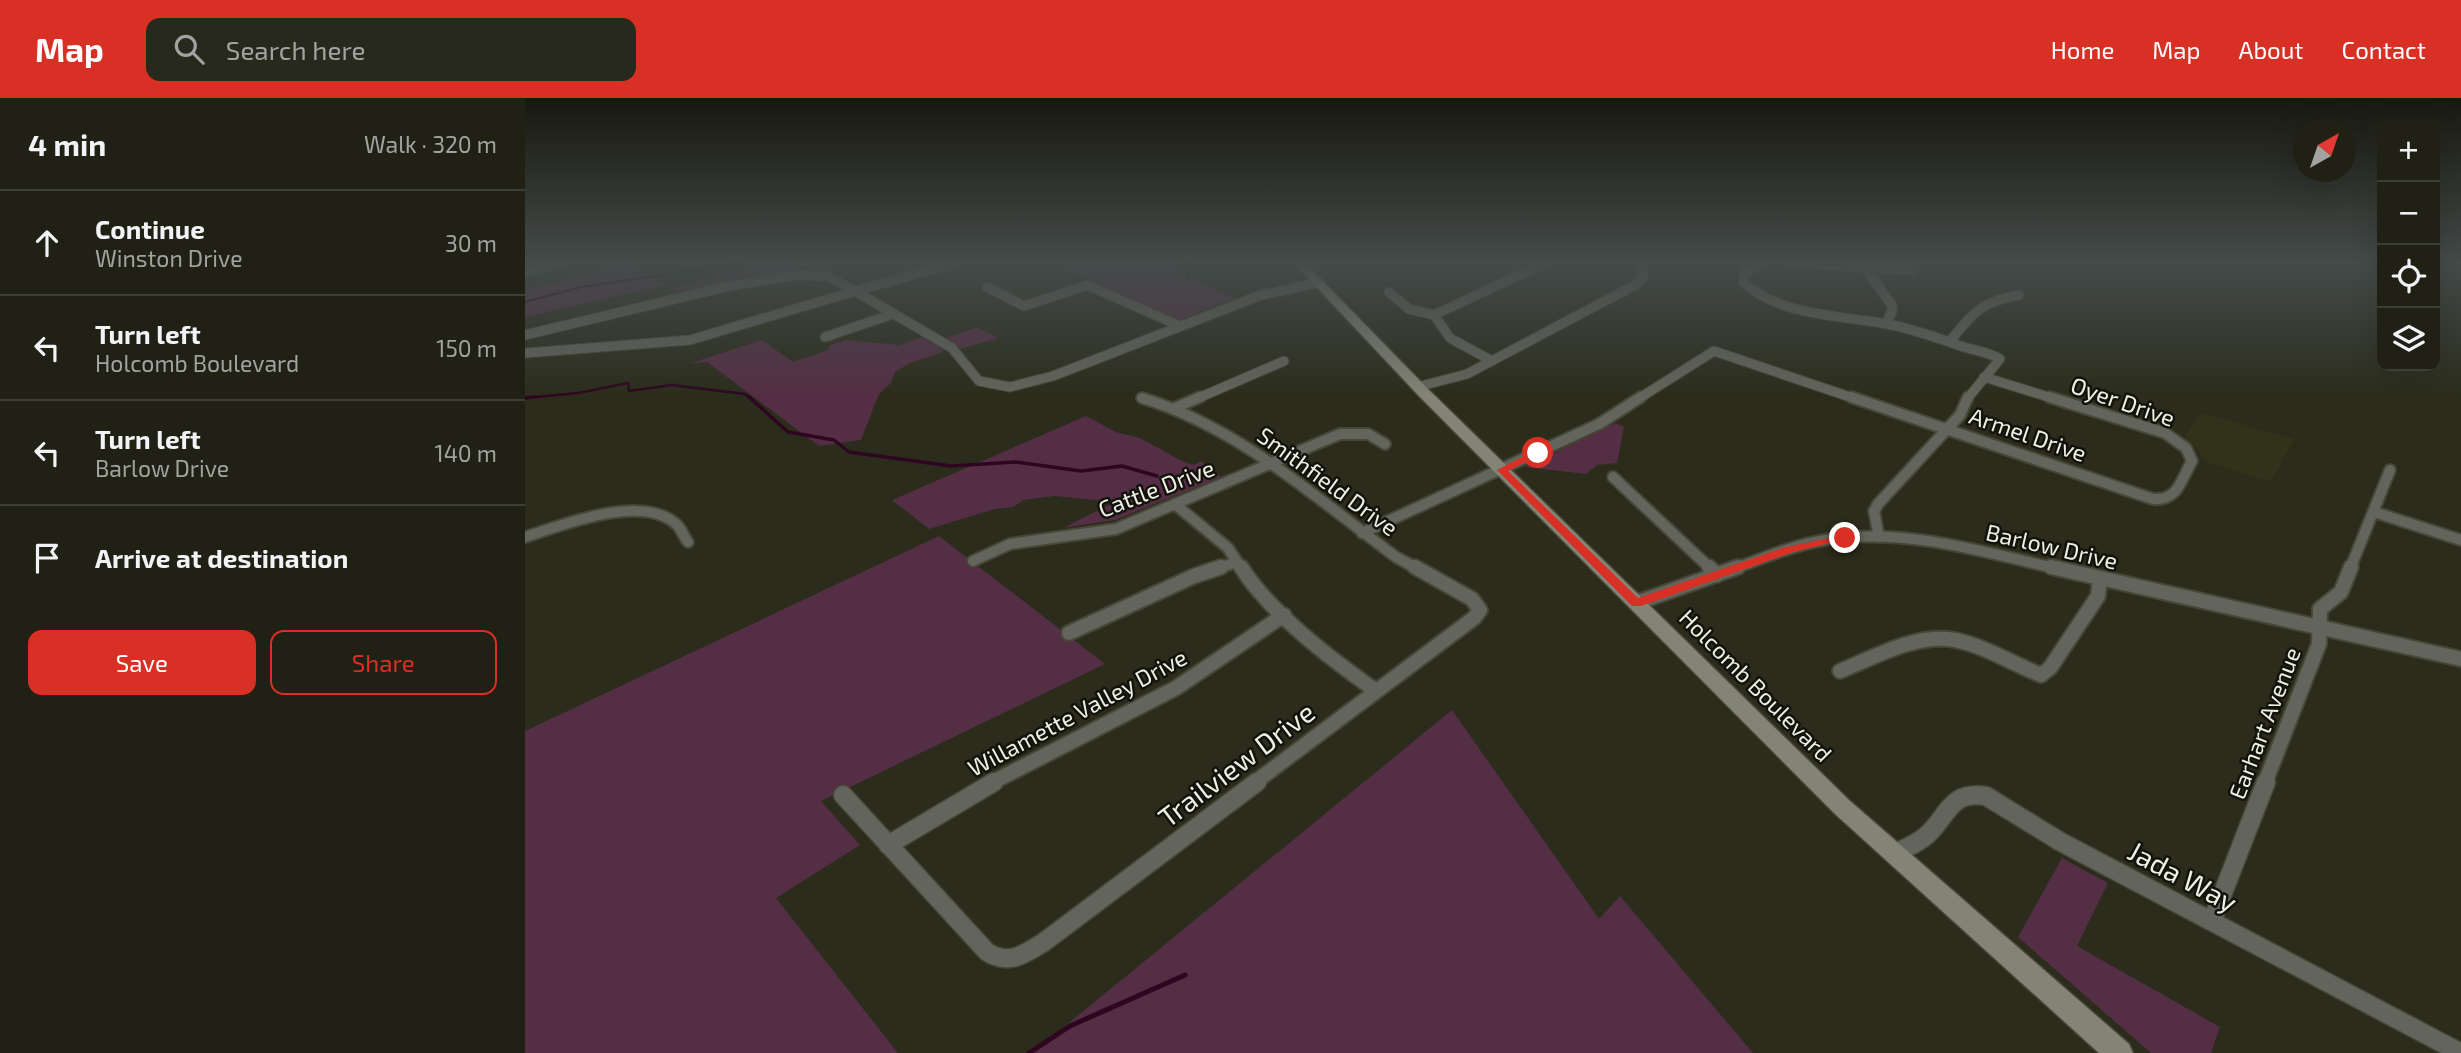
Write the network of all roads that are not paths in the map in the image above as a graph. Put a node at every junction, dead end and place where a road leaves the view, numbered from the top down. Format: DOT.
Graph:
graph roads {
  1 [pos="639,308"];
  2 [pos="799,308"];
  3 [pos="882,308"];
  4 [pos="1138,308"];
  5 [pos="1228,308"];
  6 [pos="1341,308"];
  7 [pos="1407,308"];
  8 [pos="1450,308"];
  9 [pos="1593,308"];
  10 [pos="1802,308"];
  11 [pos="1892,308"];
  12 [pos="1978,308"];
  13 [pos="893,314"];
  14 [pos="1434,315"];
  15 [pos="1886,323"];
  16 [pos="1180,326"];
  17 [pos="525,335"];
  18 [pos="825,337"];
  19 [pos="1950,341"];
  20 [pos="525,353"];
  21 [pos="1998,356"];
  22 [pos="1284,361"];
  23 [pos="1492,361"];
  24 [pos="1984,377"];
  25 [pos="1417,387"];
  26 [pos="1142,398"];
  27 [pos="1175,408"];
  28 [pos="1948,429"];
  29 [pos="1385,444"];
  30 [pos="1271,465"];
  31 [pos="1502,470"];
  32 [pos="2389,470"];
  33 [pos="1613,477"];
  34 [pos="2166,500"];
  35 [pos="1176,505"];
  36 [pos="2374,512"];
  37 [pos="1362,533"];
  38 [pos="525,537"];
  39 [pos="1879,537"];
  40 [pos="2461,540"];
  41 [pos="688,542"];
  42 [pos="973,561"];
  43 [pos="1237,562"];
  44 [pos="1717,575"];
  45 [pos="2100,579"];
  46 [pos="1636,603"];
  47 [pos="1480,610"];
  48 [pos="1284,615"];
  49 [pos="2320,628"];
  50 [pos="1069,634"];
  51 [pos="2461,659"];
  52 [pos="1840,671"];
  53 [pos="1377,691"];
  54 [pos="843,795"];
  55 [pos="888,845"];
  56 [pos="1893,854"];
  57 [pos="2212,921"];
  58 [pos="2119,1053"];
  59 [pos="2461,1053"];
  1 -- 17 [label="street"];
  2 -- 20 [label="street"];
  3 -- 13 [label="street"];
  4 -- 16 [label="street"];
  5 -- 16 [label="street"];
  6 -- 25 [label="street, Holcomb Boulevard"];
  7 -- 14 [label="street"];
  8 -- 14 [label="street"];
  9 -- 23 [label="street"];
  10 -- 15 [label="street"];
  11 -- 15 [label="street"];
  12 -- 19 [label="street"];
  13 -- 16 [label="street"];
  13 -- 18 [label="street"];
  14 -- 23 [label="street"];
  15 -- 19 [label="street"];
  19 -- 21 [label="street"];
  21 -- 24 [label="street"];
  22 -- 27 [label="street"];
  23 -- 25 [label="street"];
  24 -- 28 [label="street"];
  24 -- 34 [label="street, Oyer Drive"];
  25 -- 31 [label="street, Holcomb Boulevard"];
  26 -- 27 [label="street, Smithfield Drive"];
  27 -- 30 [label="street, Smithfield Drive"];
  28 -- 31 [label="street, Armel Drive"];
  28 -- 34 [label="street, Armel Drive"];
  28 -- 39 [label="street"];
  29 -- 30 [label="street, Cattle Drive"];
  30 -- 35 [label="street, Cattle Drive"];
  30 -- 37 [label="street, Smithfield Drive"];
  31 -- 37 [label="street"];
  31 -- 46 [label="street, Holcomb Boulevard"];
  32 -- 36 [label="street, Earhart Avenue"];
  33 -- 44 [label="street"];
  35 -- 42 [label="street, Cattle Drive"];
  35 -- 43 [label="street"];
  36 -- 40 [label="street"];
  36 -- 49 [label="street, Earhart Avenue"];
  37 -- 47 [label="street, Smithfield Drive"];
  38 -- 41 [label="street"];
  39 -- 44 [label="street, Barlow Drive"];
  39 -- 45 [label="street, Barlow Drive"];
  43 -- 48 [label="street"];
  43 -- 50 [label="street"];
  44 -- 46 [label="street, Barlow Drive"];
  45 -- 49 [label="street, Barlow Drive"];
  45 -- 52 [label="street"];
  46 -- 56 [label="street, Holcomb Boulevard"];
  47 -- 53 [label="street, Trailview Drive"];
  48 -- 53 [label="street"];
  48 -- 55 [label="street, Willamette Valley Drive"];
  49 -- 51 [label="street, Barlow Drive"];
  49 -- 57 [label="street, Earhart Avenue"];
  53 -- 55 [label="street, Trailview Drive"];
  54 -- 55 [label="street"];
  56 -- 57 [label="street, Jada Way"];
  56 -- 58 [label="street, Holcomb Boulevard"];
  57 -- 59 [label="street, Jada Way"];
}
